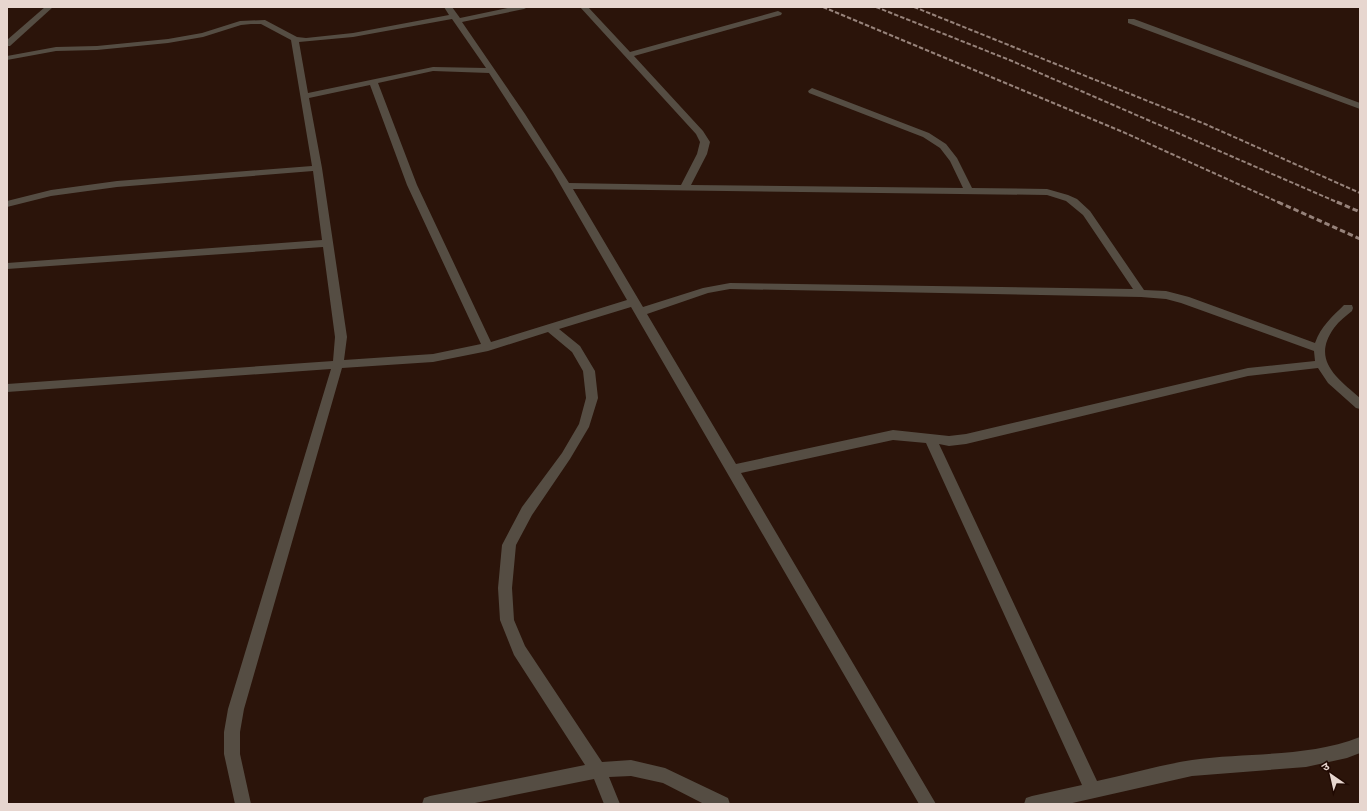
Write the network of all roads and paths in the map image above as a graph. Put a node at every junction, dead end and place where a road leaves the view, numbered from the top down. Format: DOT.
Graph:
graph roads {
  1 [pos="49,7"];
  2 [pos="524,7"];
  3 [pos="584,7"];
  4 [pos="778,13"];
  5 [pos="453,15"];
  6 [pos="1131,22"];
  7 [pos="295,39"];
  8 [pos="7,44"];
  9 [pos="628,55"];
  10 [pos="7,58"];
  11 [pos="492,71"];
  12 [pos="372,82"];
  13 [pos="812,91"];
  14 [pos="305,96"];
  15 [pos="1360,106"];
  16 [pos="317,168"];
  17 [pos="567,186"];
  18 [pos="684,188"];
  19 [pos="969,191"];
  20 [pos="7,204"];
  21 [pos="328,243"];
  22 [pos="7,266"];
  23 [pos="1141,293"];
  24 [pos="637,307"];
  25 [pos="1348,308"];
  26 [pos="550,328"];
  27 [pos="488,347"];
  28 [pos="1318,348"];
  29 [pos="338,364"];
  30 [pos="1320,364"];
  31 [pos="7,388"];
  32 [pos="1360,405"];
  33 [pos="931,440"];
  34 [pos="732,470"];
  35 [pos="1360,745"];
  36 [pos="598,770"];
  37 [pos="1093,790"];
  38 [pos="243,804"];
  39 [pos="430,804"];
  40 [pos="612,804"];
  41 [pos="722,804"];
  42 [pos="928,804"];
  43 [pos="1032,804"];
  1 -- 8 [label="street"];
  2 -- 5 [label="street"];
  3 -- 9 [label="street"];
  4 -- 9 [label="street"];
  5 -- 7 [label="street"];
  5 -- 11 [label="street"];
  6 -- 15 [label="street"];
  7 -- 10 [label="street"];
  7 -- 14 [label="street"];
  9 -- 18 [label="street"];
  11 -- 12 [label="street"];
  11 -- 17 [label="street"];
  12 -- 14 [label="street"];
  12 -- 27 [label="street"];
  13 -- 19 [label="street"];
  14 -- 16 [label="street"];
  16 -- 20 [label="street"];
  16 -- 21 [label="street"];
  17 -- 18 [label="street"];
  17 -- 24 [label="street"];
  18 -- 19 [label="street"];
  19 -- 23 [label="street"];
  21 -- 22 [label="street"];
  21 -- 29 [label="street"];
  23 -- 24 [label="street"];
  23 -- 28 [label="street"];
  24 -- 26 [label="street"];
  24 -- 34 [label="street"];
  25 -- 28 [label="street"];
  26 -- 27 [label="street"];
  26 -- 36 [label="street"];
  27 -- 29 [label="street"];
  28 -- 30 [label="street"];
  29 -- 31 [label="street"];
  29 -- 38 [label="street"];
  30 -- 32 [label="street"];
  30 -- 33 [label="street"];
  33 -- 34 [label="street"];
  33 -- 37 [label="street"];
  34 -- 42 [label="street"];
  35 -- 37 [label="street"];
  36 -- 39 [label="street"];
  36 -- 40 [label="street"];
  36 -- 41 [label="street"];
  37 -- 43 [label="street"];
}
